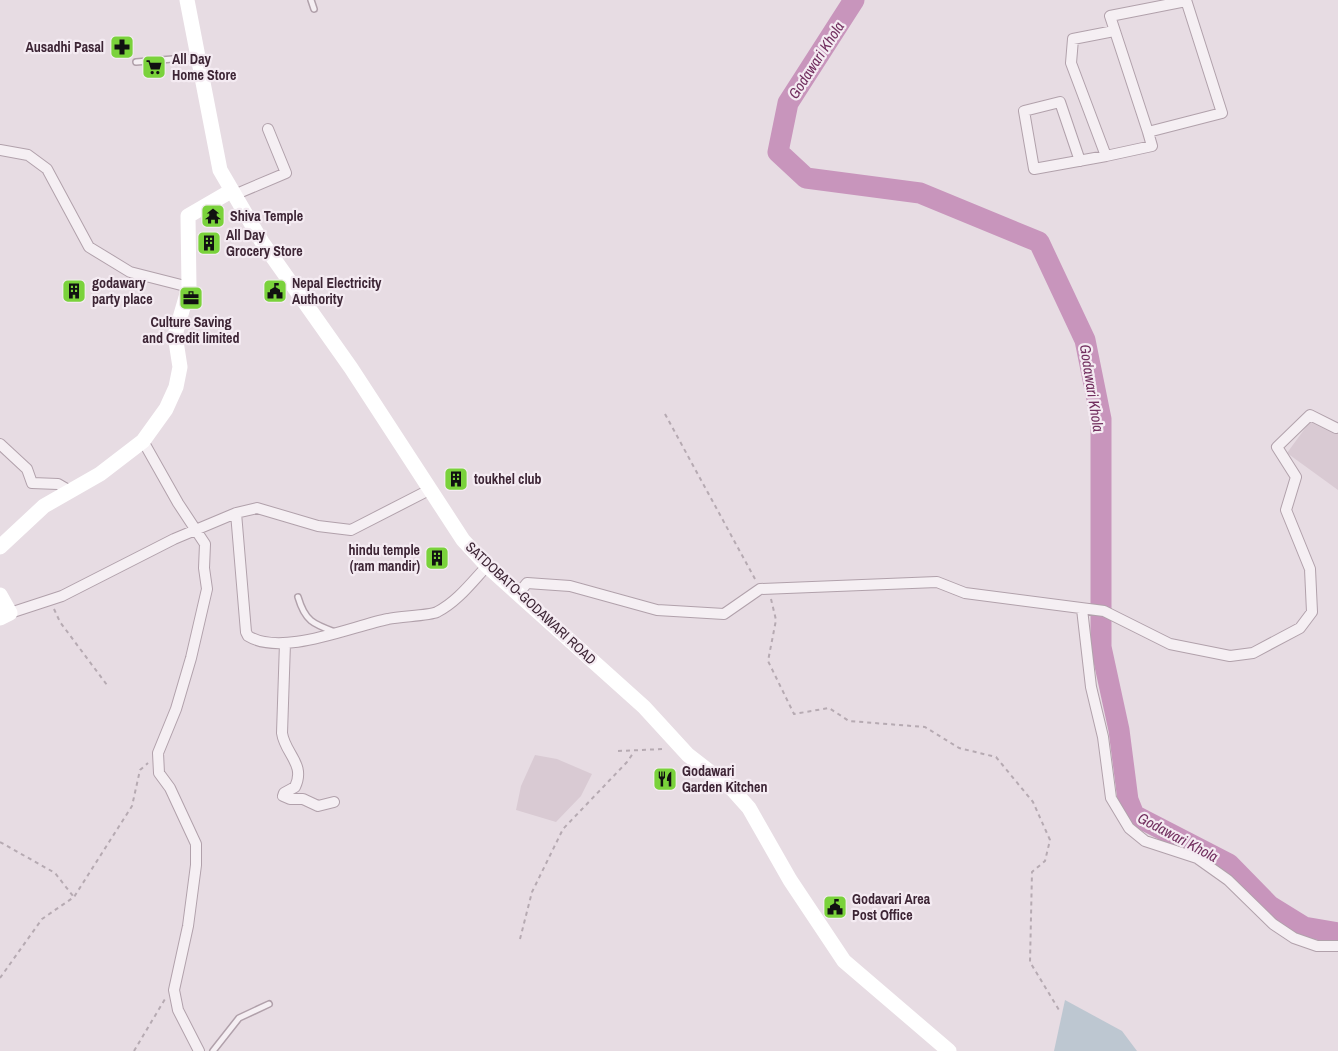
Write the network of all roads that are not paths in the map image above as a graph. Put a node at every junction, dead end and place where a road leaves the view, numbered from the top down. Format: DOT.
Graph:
graph roads {
  1 [pos="187,0"];
  2 [pos="311,0"];
  3 [pos="1186,1"];
  4 [pos="314,9"];
  5 [pos="1114,31"];
  6 [pos="197,56"];
  7 [pos="136,62"];
  8 [pos="268,129"];
  9 [pos="1148,132"];
  10 [pos="0,150"];
  11 [pos="1106,156"];
  12 [pos="1080,161"];
  13 [pos="233,193"];
  14 [pos="189,287"];
  15 [pos="1336,428"];
  16 [pos="143,441"];
  17 [pos="0,444"];
  18 [pos="431,489"];
  19 [pos="70,491"];
  20 [pos="236,513"];
  21 [pos="195,530"];
  22 [pos="0,547"];
  23 [pos="487,566"];
  24 [pos="518,594"];
  25 [pos="0,595"];
  26 [pos="298,597"];
  27 [pos="1082,609"];
  28 [pos="5,615"];
  29 [pos="341,634"];
  30 [pos="285,643"];
  31 [pos="334,802"];
  32 [pos="1338,946"];
  33 [pos="269,1004"];
  34 [pos="199,1051"];
  35 [pos="213,1051"];
  36 [pos="949,1051"];
  1 -- 6 [label="street, SATDOBATO-GODAWARI ROAD"];
  2 -- 4 [label="lane"];
  3 -- 5 [label="street"];
  3 -- 9 [label="street"];
  5 -- 9 [label="street"];
  5 -- 11 [label="street"];
  6 -- 7 [label="lane"];
  6 -- 13 [label="street, SATDOBATO-GODAWARI ROAD"];
  8 -- 13 [label="street"];
  9 -- 11 [label="street"];
  10 -- 14 [label="street"];
  11 -- 12 [label="street"];
  12 -- 12 [label="street"];
  13 -- 14 [label="street"];
  13 -- 18 [label="street, SATDOBATO-GODAWARI ROAD"];
  14 -- 16 [label="street"];
  15 -- 27 [label="street"];
  16 -- 19 [label="street"];
  16 -- 21 [label="street"];
  17 -- 19 [label="street"];
  18 -- 20 [label="street"];
  18 -- 23 [label="street, SATDOBATO-GODAWARI ROAD"];
  19 -- 22 [label="street"];
  20 -- 21 [label="street"];
  20 -- 30 [label="street"];
  21 -- 28 [label="street"];
  21 -- 34 [label="street"];
  23 -- 24 [label="street, SATDOBATO-GODAWARI ROAD"];
  23 -- 29 [label="street"];
  24 -- 27 [label="street"];
  24 -- 36 [label="street, SATDOBATO-GODAWARI ROAD"];
  25 -- 28 [label="street"];
  26 -- 29 [label="lane"];
  27 -- 32 [label="street"];
  29 -- 30 [label="street"];
  30 -- 31 [label="street"];
  33 -- 35 [label="lane"];
}
